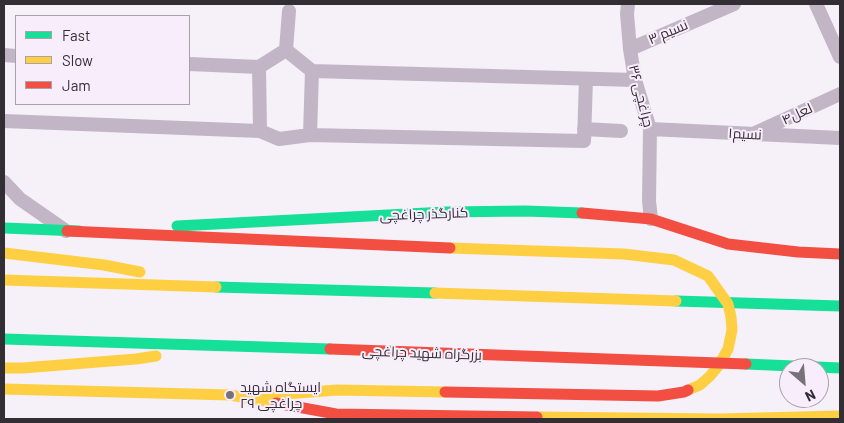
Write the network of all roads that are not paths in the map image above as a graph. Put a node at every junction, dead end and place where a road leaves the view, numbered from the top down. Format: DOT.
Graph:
graph roads {
  1 [pos="628,4"];
  2 [pos="734,4"];
  3 [pos="816,4"];
  4 [pos="289,11"];
  5 [pos="630,48"];
  6 [pos="286,50"];
  7 [pos="840,57"];
  8 [pos="190,64"];
  9 [pos="259,67"];
  10 [pos="312,71"];
  11 [pos="586,79"];
  12 [pos="636,80"];
  13 [pos="840,94"];
  14 [pos="4,121"];
  15 [pos="584,129"];
  16 [pos="650,130"];
  17 [pos="260,131"];
  18 [pos="621,131"];
  19 [pos="753,134"];
  20 [pos="310,135"];
  21 [pos="840,138"];
  22 [pos="4,182"];
  23 [pos="650,219"];
  24 [pos="4,228"];
  25 [pos="67,231"];
  26 [pos="4,253"];
  27 [pos="840,254"];
  28 [pos="4,280"];
  29 [pos="206,286"];
  30 [pos="840,306"];
  31 [pos="4,339"];
  32 [pos="228,345"];
  33 [pos="4,368"];
  34 [pos="840,368"];
  35 [pos="4,389"];
  36 [pos="246,397"];
  37 [pos="840,416"];
  1 -- 5 [label="street, چراغچی ۳۶"];
  2 -- 5 [label="street, نسیم ۳"];
  3 -- 7 [label="street"];
  4 -- 6 [label="street"];
  5 -- 12 [label="street, چراغچی ۳۶"];
  6 -- 9 [label="street"];
  6 -- 10 [label="street"];
  8 -- 9 [label="street"];
  9 -- 17 [label="street"];
  10 -- 11 [label="street"];
  10 -- 20 [label="street"];
  11 -- 12 [label="street"];
  11 -- 15 [label="street"];
  12 -- 16 [label="street, چراغچی ۳۶"];
  13 -- 19 [label="street, لعل۴"];
  14 -- 17 [label="street"];
  15 -- 18 [label="street"];
  15 -- 20 [label="street"];
  16 -- 19 [label="street, نسیم۱"];
  16 -- 23 [label="street, چراغچی ۳۶"];
  17 -- 20 [label="street"];
  19 -- 21 [label="street, نسیم۱"];
  22 -- 25 [label="street"];
  23 -- 25 [label="main road, کنارگذر چراغچی"];
  23 -- 27 [label="main road, کنارگذر چراغچی"];
  24 -- 25 [label="main road, کنارگذر چراغچی"];
  25 -- 36 [label="main road"];
  26 -- 29 [label="main road"];
  28 -- 29 [label="main road"];
  29 -- 30 [label="main road"];
  31 -- 32 [label="main road, بزرگراه شهید چراغچی"];
  32 -- 33 [label="main road"];
  32 -- 34 [label="main road, بزرگراه شهید چراغچی"];
  35 -- 36 [label="main road"];
  36 -- 37 [label="main road"];
}
